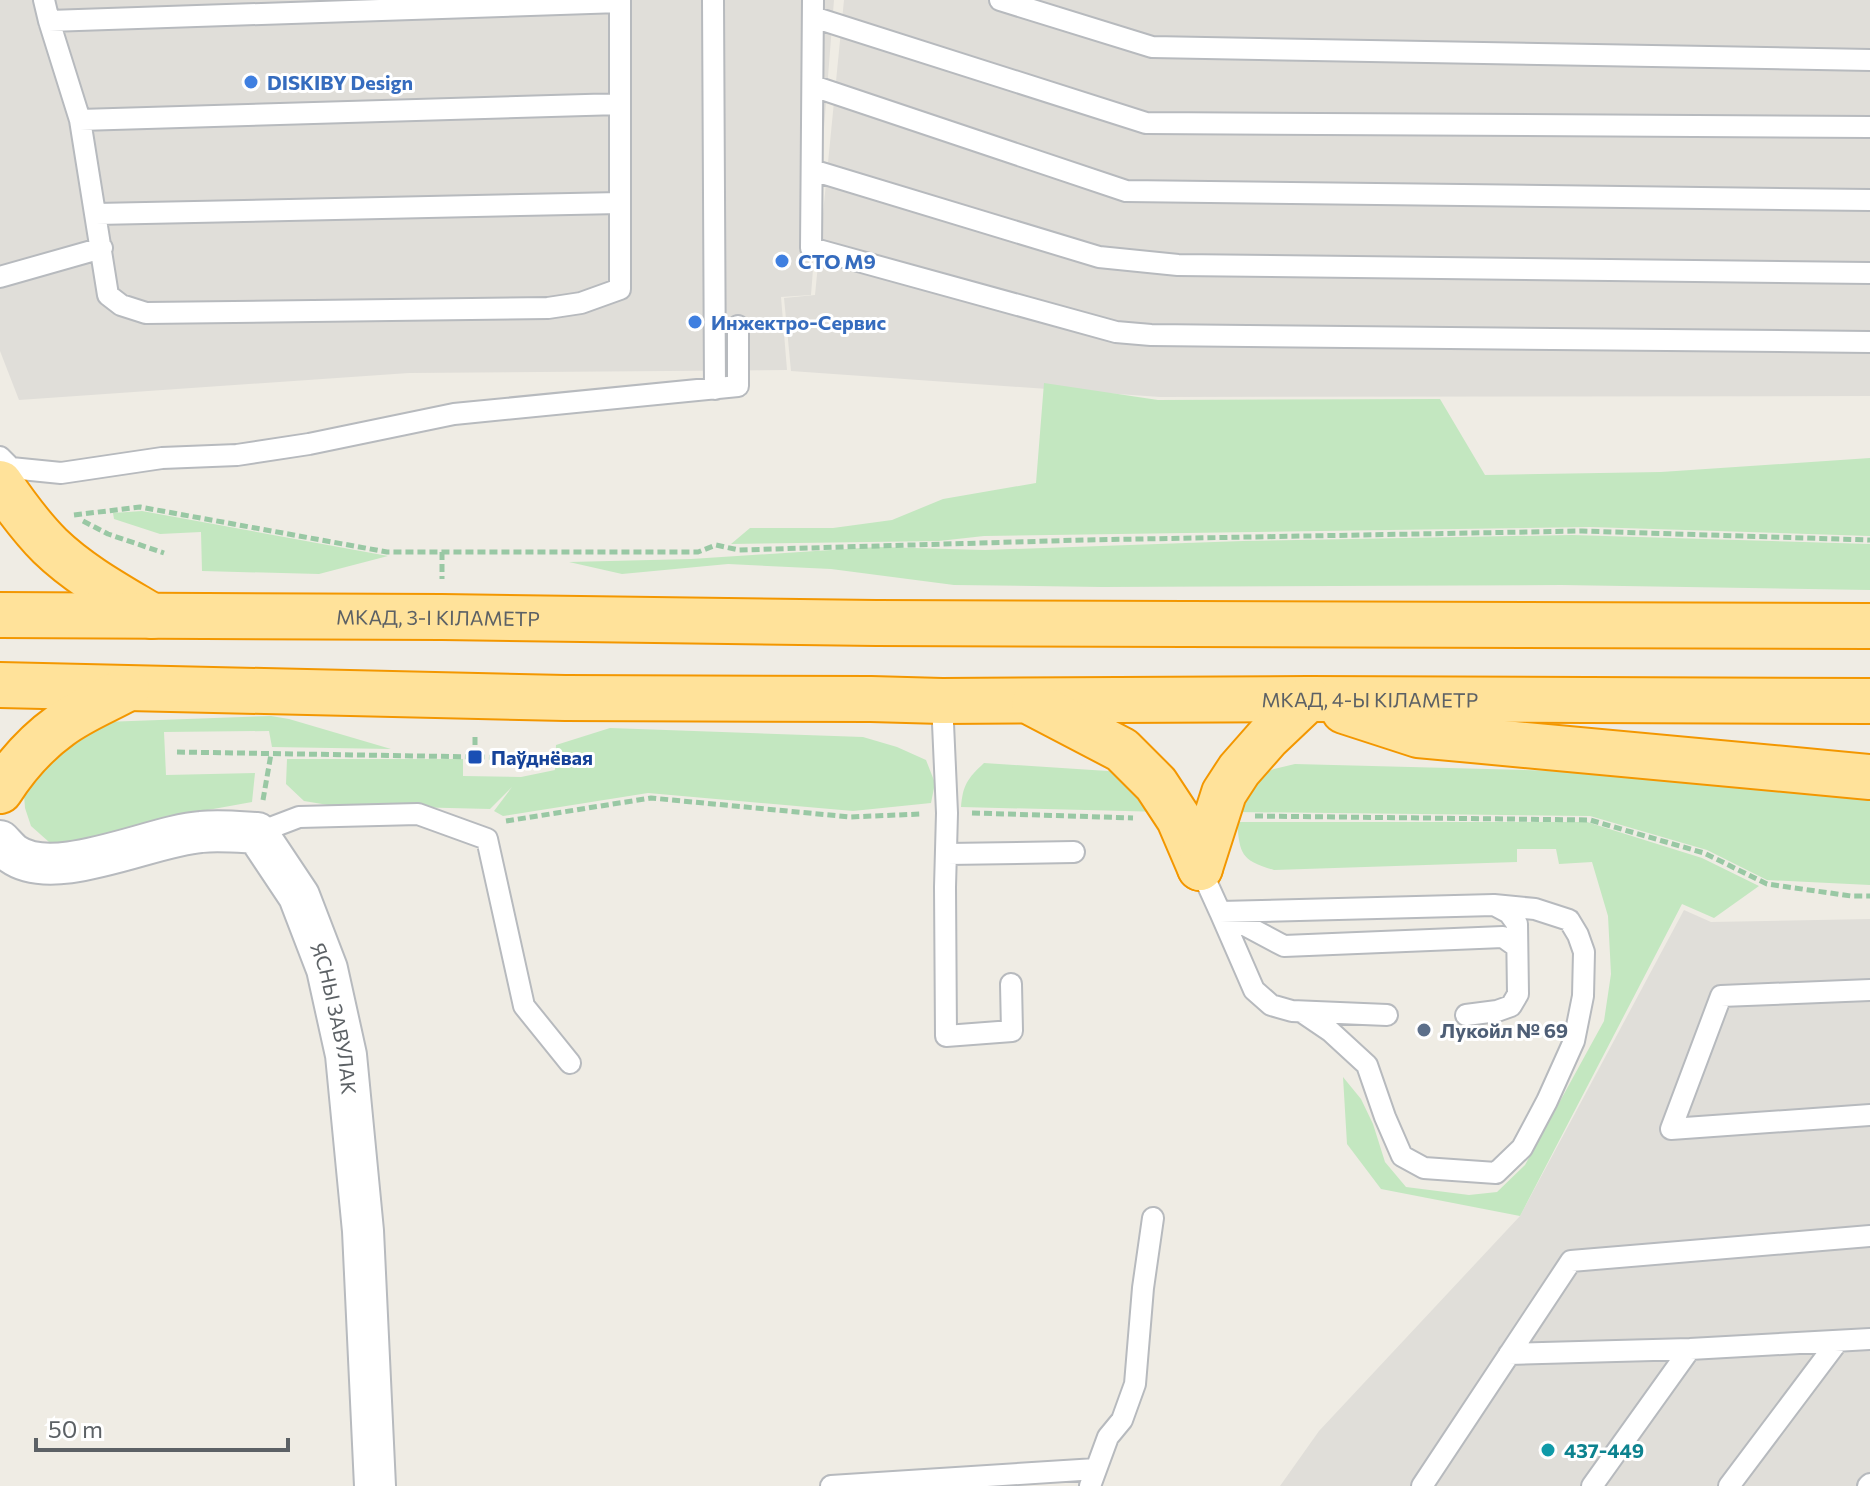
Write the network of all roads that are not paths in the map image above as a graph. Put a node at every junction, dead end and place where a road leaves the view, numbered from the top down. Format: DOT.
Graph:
graph roads {
  1 [pos="44,0"];
  2 [pos="713,0"];
  3 [pos="1000,0"];
  4 [pos="620,1"];
  5 [pos="813,8"];
  6 [pos="49,21"];
  7 [pos="1870,60"];
  8 [pos="813,86"];
  9 [pos="620,104"];
  10 [pos="80,120"];
  11 [pos="1870,127"];
  12 [pos="812,170"];
  13 [pos="1870,200"];
  14 [pos="620,203"];
  15 [pos="96,214"];
  16 [pos="102,248"];
  17 [pos="1870,273"];
  18 [pos="0,277"];
  19 [pos="738,326"];
  20 [pos="1870,342"];
  21 [pos="715,389"];
  22 [pos="0,457"];
  23 [pos="0,483"];
  24 [pos="0,615"];
  25 [pos="154,617"];
  26 [pos="1870,626"];
  27 [pos="0,685"];
  28 [pos="130,688"];
  29 [pos="1308,699"];
  30 [pos="942,701"];
  31 [pos="1028,701"];
  32 [pos="1870,701"];
  33 [pos="1870,777"];
  34 [pos="0,791"];
  35 [pos="257,833"];
  36 [pos="0,841"];
  37 [pos="1074,852"];
  38 [pos="947,854"];
  39 [pos="1200,868"];
  40 [pos="1494,905"];
  41 [pos="1220,912"];
  42 [pos="1517,947"];
  43 [pos="1011,984"];
  44 [pos="1870,990"];
  45 [pos="1302,1012"];
  46 [pos="1387,1015"];
  47 [pos="1466,1015"];
  48 [pos="570,1063"];
  49 [pos="1870,1115"];
  50 [pos="1153,1218"];
  51 [pos="1870,1236"];
  52 [pos="1870,1339"];
  53 [pos="1838,1341"];
  54 [pos="1690,1349"];
  55 [pos="1509,1354"];
  56 [pos="1093,1478"];
  57 [pos="375,1486"];
  58 [pos="831,1486"];
  59 [pos="1422,1486"];
  60 [pos="1592,1486"];
  61 [pos="1729,1486"];
  1 -- 6 [label="lane"];
  2 -- 21 [label="lane"];
  3 -- 7 [label="lane"];
  4 -- 6 [label="lane"];
  4 -- 9 [label="lane"];
  5 -- 8 [label="lane"];
  5 -- 11 [label="lane"];
  6 -- 10 [label="lane"];
  8 -- 12 [label="lane"];
  8 -- 13 [label="lane"];
  9 -- 10 [label="lane"];
  9 -- 14 [label="lane"];
  10 -- 15 [label="lane"];
  12 -- 17 [label="lane"];
  12 -- 20 [label="lane"];
  14 -- 15 [label="lane"];
  14 -- 16 [label="lane"];
  15 -- 16 [label="lane"];
  16 -- 18 [label="lane"];
  19 -- 21 [label="lane"];
  21 -- 22 [label="lane"];
  23 -- 25 [label="highway"];
  24 -- 25 [label="highway, МКАД, 3-І КІЛАМЕТР"];
  25 -- 26 [label="highway, МКАД, 3-І КІЛАМЕТР"];
  27 -- 28 [label="highway"];
  28 -- 30 [label="highway, МКАД, 4-Ы КІЛАМЕТР"];
  28 -- 34 [label="highway"];
  29 -- 31 [label="highway, МКАД, 4-Ы КІЛАМЕТР"];
  29 -- 32 [label="highway, МКАД, 4-Ы КІЛАМЕТР"];
  29 -- 33 [label="highway"];
  29 -- 39 [label="highway"];
  30 -- 31 [label="highway, МКАД, 4-Ы КІЛАМЕТР"];
  30 -- 38 [label="lane"];
  31 -- 39 [label="highway"];
  35 -- 36 [label="street"];
  35 -- 48 [label="lane"];
  35 -- 57 [label="street, ЯСНЫ ЗАВУЛАК"];
  37 -- 38 [label="lane"];
  38 -- 43 [label="lane"];
  39 -- 41 [label="lane"];
  40 -- 41 [label="lane"];
  40 -- 42 [label="lane"];
  40 -- 45 [label="lane"];
  41 -- 42 [label="lane"];
  41 -- 45 [label="lane"];
  42 -- 47 [label="lane"];
  44 -- 49 [label="lane"];
  45 -- 46 [label="lane"];
  50 -- 56 [label="lane"];
  51 -- 55 [label="lane"];
  52 -- 53 [label="lane"];
  53 -- 54 [label="lane"];
  53 -- 61 [label="lane"];
  54 -- 55 [label="lane"];
  54 -- 60 [label="lane"];
  55 -- 59 [label="lane"];
  56 -- 58 [label="lane"];
}
